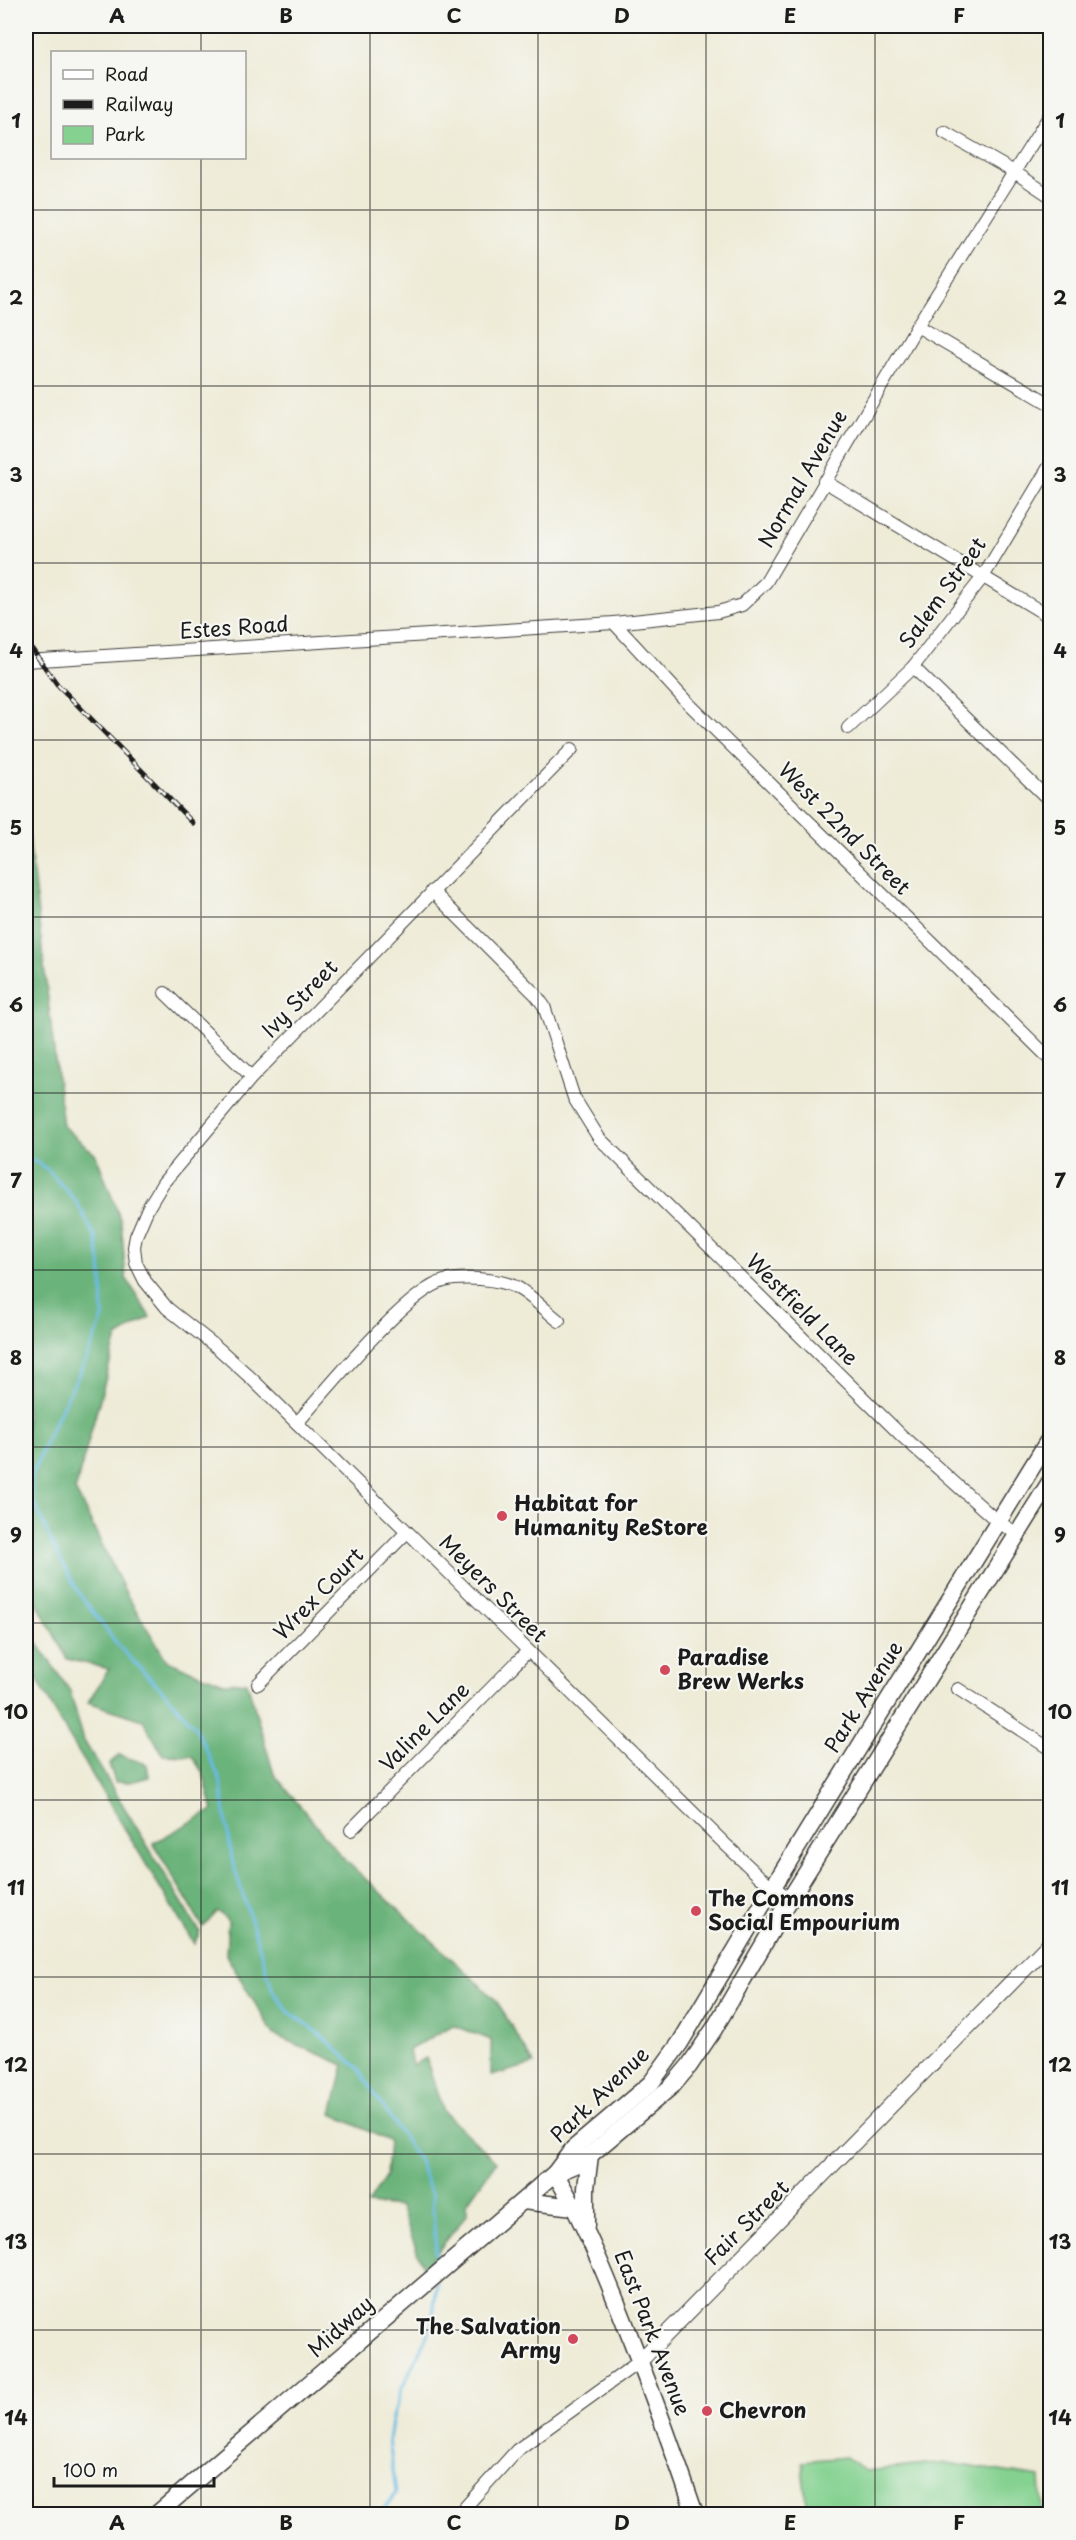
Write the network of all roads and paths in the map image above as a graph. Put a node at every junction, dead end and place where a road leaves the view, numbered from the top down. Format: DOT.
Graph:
graph roads {
  1 [pos="1050,115"];
  2 [pos="944,132"];
  3 [pos="1016,172"];
  4 [pos="1050,196"];
  5 [pos="917,326"];
  6 [pos="1050,404"];
  7 [pos="1050,465"];
  8 [pos="824,481"];
  9 [pos="983,577"];
  10 [pos="1050,617"];
  11 [pos="614,623"];
  12 [pos="446,634"];
  13 [pos="26,661"];
  14 [pos="913,667"];
  15 [pos="848,728"];
  16 [pos="572,748"];
  17 [pos="1050,801"];
  18 [pos="432,891"];
  19 [pos="165,993"];
  20 [pos="1050,1059"];
  21 [pos="252,1077"];
  22 [pos="167,1308"];
  23 [pos="559,1321"];
  24 [pos="297,1423"];
  25 [pos="1050,1438"];
  26 [pos="1050,1482"];
  27 [pos="999,1522"];
  28 [pos="407,1532"];
  29 [pos="1018,1534"];
  30 [pos="528,1651"];
  31 [pos="258,1684"];
  32 [pos="958,1689"];
  33 [pos="1050,1749"];
  34 [pos="351,1830"];
  35 [pos="773,1887"];
  36 [pos="790,1899"];
  37 [pos="1050,1943"];
  38 [pos="591,2155"];
  39 [pos="555,2173"];
  40 [pos="523,2201"];
  41 [pos="574,2207"];
  42 [pos="586,2228"];
  43 [pos="640,2361"];
  44 [pos="157,2514"];
  45 [pos="459,2514"];
  46 [pos="695,2514"];
  1 -- 3 [label="street, Normal Avenue"];
  2 -- 3 [label="street"];
  3 -- 4 [label="street"];
  3 -- 5 [label="street, Normal Avenue"];
  5 -- 6 [label="street"];
  5 -- 8 [label="street, Normal Avenue"];
  7 -- 9 [label="street, Salem Street"];
  8 -- 9 [label="street"];
  8 -- 11 [label="street, Normal Avenue"];
  9 -- 10 [label="street"];
  9 -- 14 [label="street, Salem Street"];
  11 -- 12 [label="street, Normal Avenue"];
  11 -- 20 [label="street, West 22nd Street"];
  12 -- 13 [label="street, Estes Road"];
  14 -- 15 [label="street, Salem Street"];
  14 -- 17 [label="street"];
  16 -- 18 [label="street, Ivy Street"];
  18 -- 21 [label="street, Ivy Street"];
  18 -- 27 [label="street, Westfield Lane"];
  19 -- 21 [label="street"];
  21 -- 22 [label="street, Ivy Street"];
  22 -- 24 [label="street, Meyers Street"];
  23 -- 24 [label="street"];
  24 -- 28 [label="street, Meyers Street"];
  25 -- 27 [label="main road, Park Avenue"];
  26 -- 29 [label="main road, Park Avenue"];
  27 -- 29 [label="street, Westfield Lane"];
  27 -- 35 [label="main road, Park Avenue"];
  28 -- 30 [label="street, Meyers Street"];
  28 -- 31 [label="street, Wrex Court"];
  29 -- 36 [label="main road, Park Avenue"];
  30 -- 34 [label="street, Valine Lane"];
  30 -- 35 [label="street, Meyers Street"];
  32 -- 33 [label="street"];
  35 -- 36 [label="street, Meyers Street"];
  35 -- 39 [label="main road, Park Avenue"];
  36 -- 38 [label="main road, Park Avenue"];
  37 -- 43 [label="street, Fair Street"];
  38 -- 39 [label="main road, Park Avenue"];
  38 -- 42 [label="main road"];
  39 -- 40 [label="main road, Midway"];
  39 -- 41 [label="main road, East Park Avenue"];
  40 -- 41 [label="main road"];
  40 -- 44 [label="main road, Midway"];
  41 -- 42 [label="main road, East Park Avenue"];
  42 -- 43 [label="main road, East Park Avenue"];
  43 -- 45 [label="street, Fair Street"];
  43 -- 46 [label="main road, East Park Avenue"];
}
